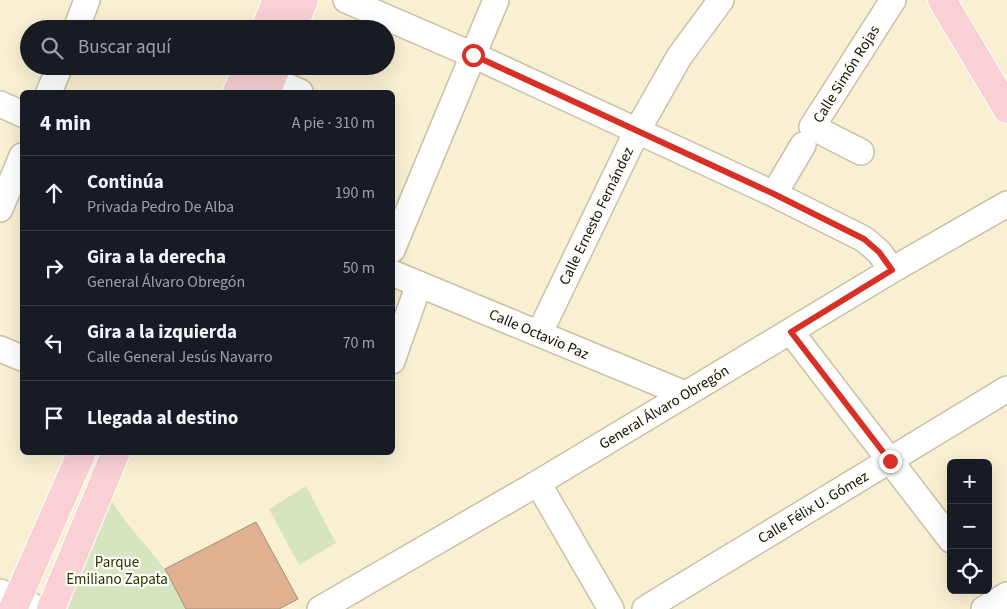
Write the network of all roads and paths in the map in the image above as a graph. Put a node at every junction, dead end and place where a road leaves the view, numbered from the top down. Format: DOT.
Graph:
graph roads {
  1 [pos="87,0"];
  2 [pos="277,0"];
  3 [pos="304,0"];
  4 [pos="346,0"];
  5 [pos="496,0"];
  6 [pos="721,0"];
  7 [pos="893,0"];
  8 [pos="942,0"];
  9 [pos="79,20"];
  10 [pos="269,20"];
  11 [pos="296,20"];
  12 [pos="392,20"];
  13 [pos="395,21"];
  14 [pos="473,55"];
  15 [pos="56,75"];
  16 [pos="266,76"];
  17 [pos="50,90"];
  18 [pos="241,90"];
  19 [pos="296,90"];
  20 [pos="0,104"];
  21 [pos="1007,109"];
  22 [pos="20,113"];
  23 [pos="637,131"];
  24 [pos="803,145"];
  25 [pos="860,152"];
  26 [pos="20,161"];
  27 [pos="774,194"];
  28 [pos="1007,204"];
  29 [pos="0,209"];
  30 [pos="395,243"];
  31 [pos="892,270"];
  32 [pos="395,274"];
  33 [pos="419,284"];
  34 [pos="791,332"];
  35 [pos="539,334"];
  36 [pos="0,349"];
  37 [pos="395,352"];
  38 [pos="20,357"];
  39 [pos="1007,389"];
  40 [pos="685,394"];
  41 [pos="81,455"];
  42 [pos="115,455"];
  43 [pos="890,461"];
  44 [pos="538,483"];
  45 [pos="947,535"];
  46 [pos="17,602"];
  47 [pos="51,609"];
  48 [pos="320,609"];
  49 [pos="611,609"];
  50 [pos="645,609"];
  1 -- 9 [label="street"];
  2 -- 10 [label="main road"];
  3 -- 11 [label="main road"];
  4 -- 12 [label="street"];
  5 -- 14 [label="street"];
  6 -- 23 [label="street, Calle Ernesto Fernández"];
  7 -- 25 [label="street, Calle Simón Rojas"];
  8 -- 21 [label="main road"];
  13 -- 14 [label="street"];
  14 -- 23 [label="street"];
  14 -- 30 [label="street"];
  15 -- 17 [label="street"];
  16 -- 18 [label="main road"];
  16 -- 19 [label="street"];
  20 -- 22 [label="street"];
  23 -- 27 [label="street"];
  23 -- 35 [label="street, Calle Ernesto Fernández"];
  24 -- 27 [label="street"];
  26 -- 29 [label="street"];
  27 -- 31 [label="street"];
  28 -- 31 [label="street, General Álvaro Obregón"];
  31 -- 34 [label="street, General Álvaro Obregón"];
  32 -- 33 [label="street, Calle Octavio Paz"];
  33 -- 35 [label="street, Calle Octavio Paz"];
  33 -- 37 [label="street"];
  34 -- 40 [label="street, General Álvaro Obregón"];
  34 -- 43 [label="street"];
  35 -- 40 [label="street, Calle Octavio Paz"];
  36 -- 38 [label="street"];
  39 -- 43 [label="street, Calle Félix U. Gómez"];
  40 -- 44 [label="street, General Álvaro Obregón"];
  41 -- 46 [label="main road"];
  42 -- 47 [label="main road"];
  43 -- 45 [label="street"];
  43 -- 50 [label="street, Calle Félix U. Gómez"];
  44 -- 48 [label="street, General Álvaro Obregón"];
  44 -- 49 [label="street"];
}
